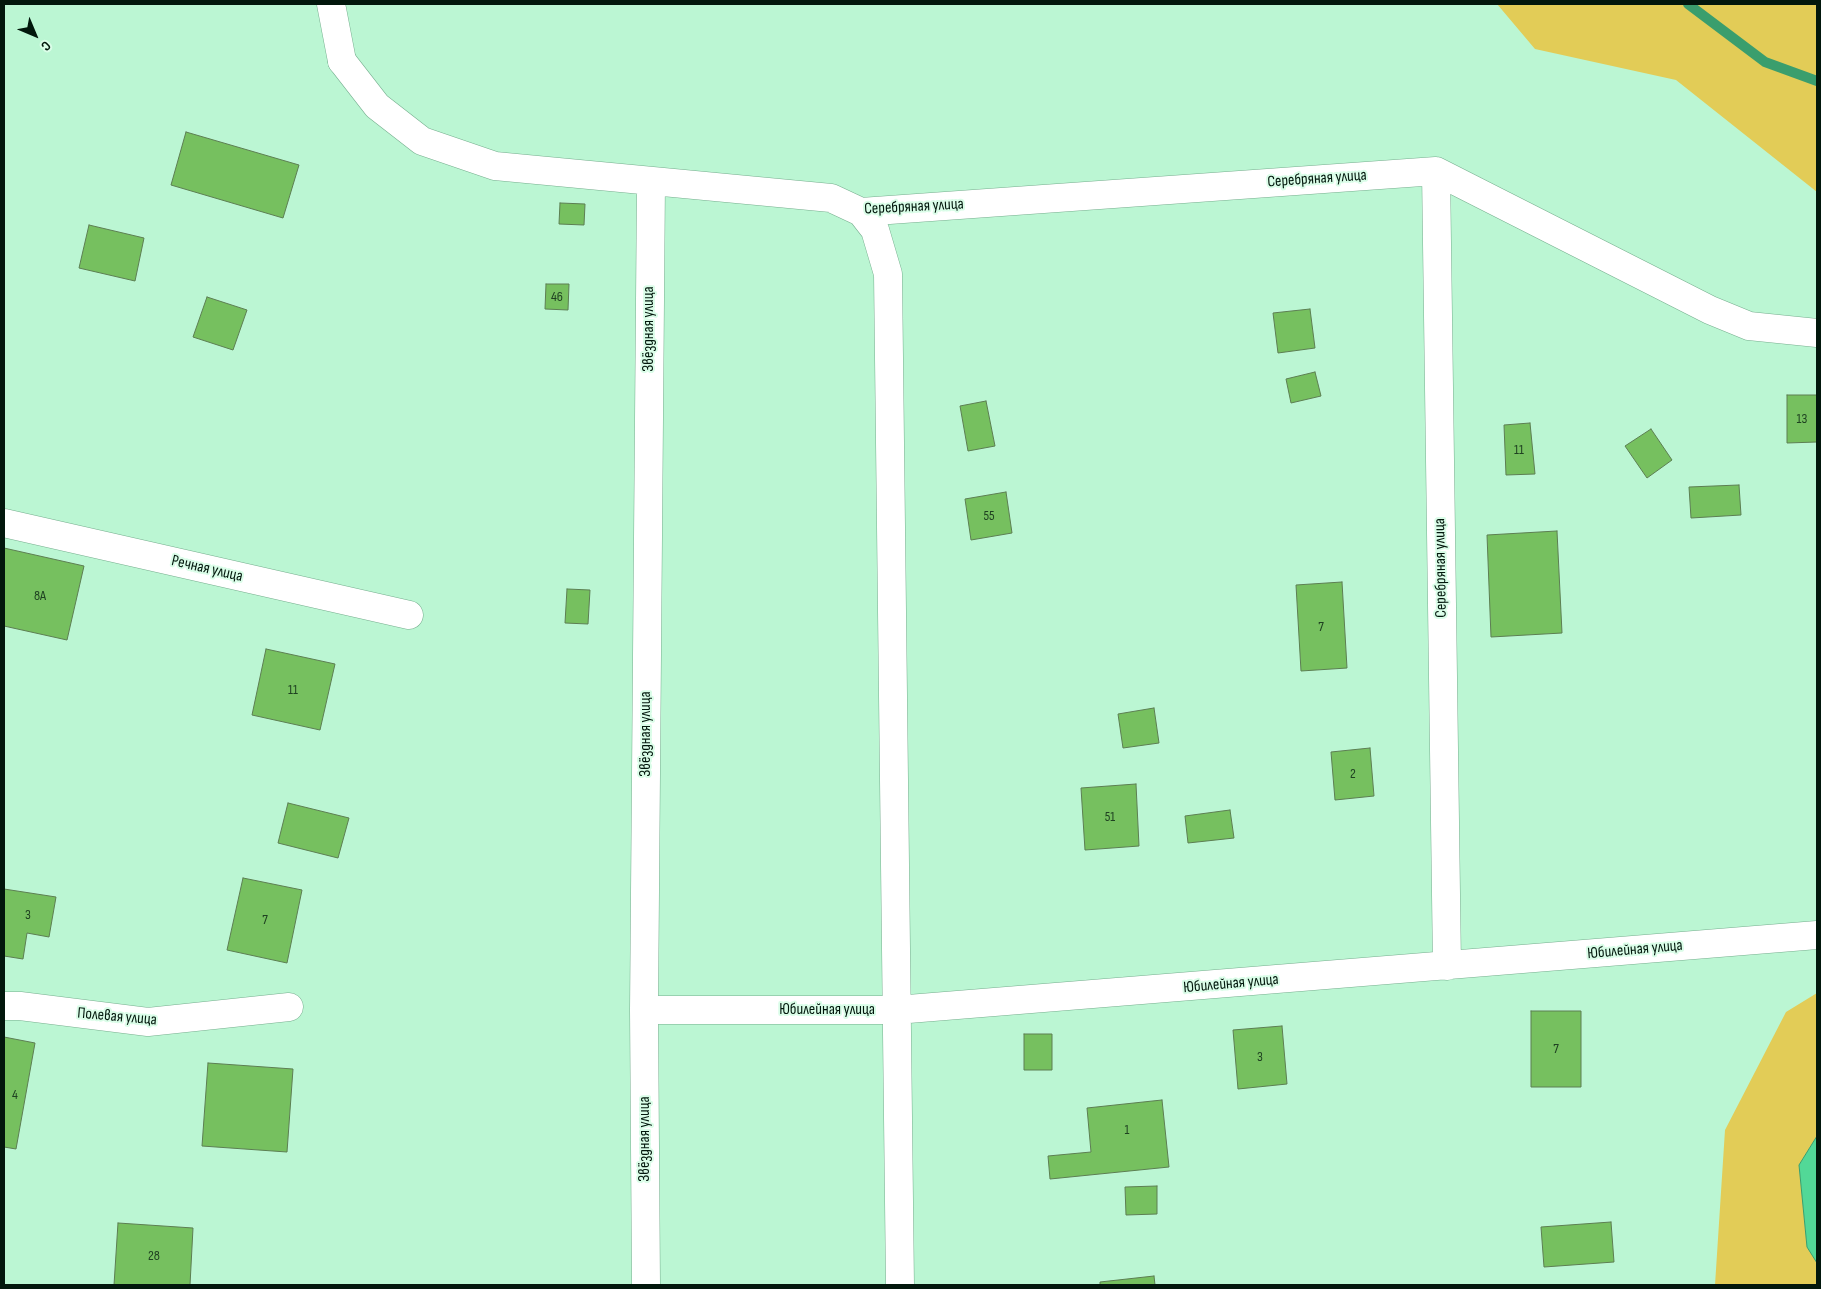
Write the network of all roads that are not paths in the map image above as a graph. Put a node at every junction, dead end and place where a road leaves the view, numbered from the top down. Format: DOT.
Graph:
graph roads {
  1 [pos="331,4"];
  2 [pos="1436,170"];
  3 [pos="651,182"];
  4 [pos="861,212"];
  5 [pos="1817,333"];
  6 [pos="4,523"];
  7 [pos="409,615"];
  8 [pos="1817,935"];
  9 [pos="1446,966"];
  10 [pos="4,1006"];
  11 [pos="289,1007"];
  12 [pos="644,1010"];
  13 [pos="896,1010"];
  14 [pos="646,1285"];
  15 [pos="900,1285"];
  1 -- 3 [label="street, Серебряная улица"];
  2 -- 4 [label="street, Серебряная улица"];
  2 -- 5 [label="street"];
  2 -- 9 [label="street, Серебряная улица"];
  3 -- 4 [label="street, Серебряная улица"];
  3 -- 12 [label="street, Звёздная улица"];
  4 -- 13 [label="street"];
  6 -- 7 [label="street, Речная улица"];
  8 -- 9 [label="street, Юбилейная улица"];
  9 -- 13 [label="street, Юбилейная улица"];
  10 -- 11 [label="street, Полевая улица"];
  12 -- 13 [label="street, Юбилейная улица"];
  12 -- 14 [label="street, Звёздная улица"];
  13 -- 15 [label="street"];
}
